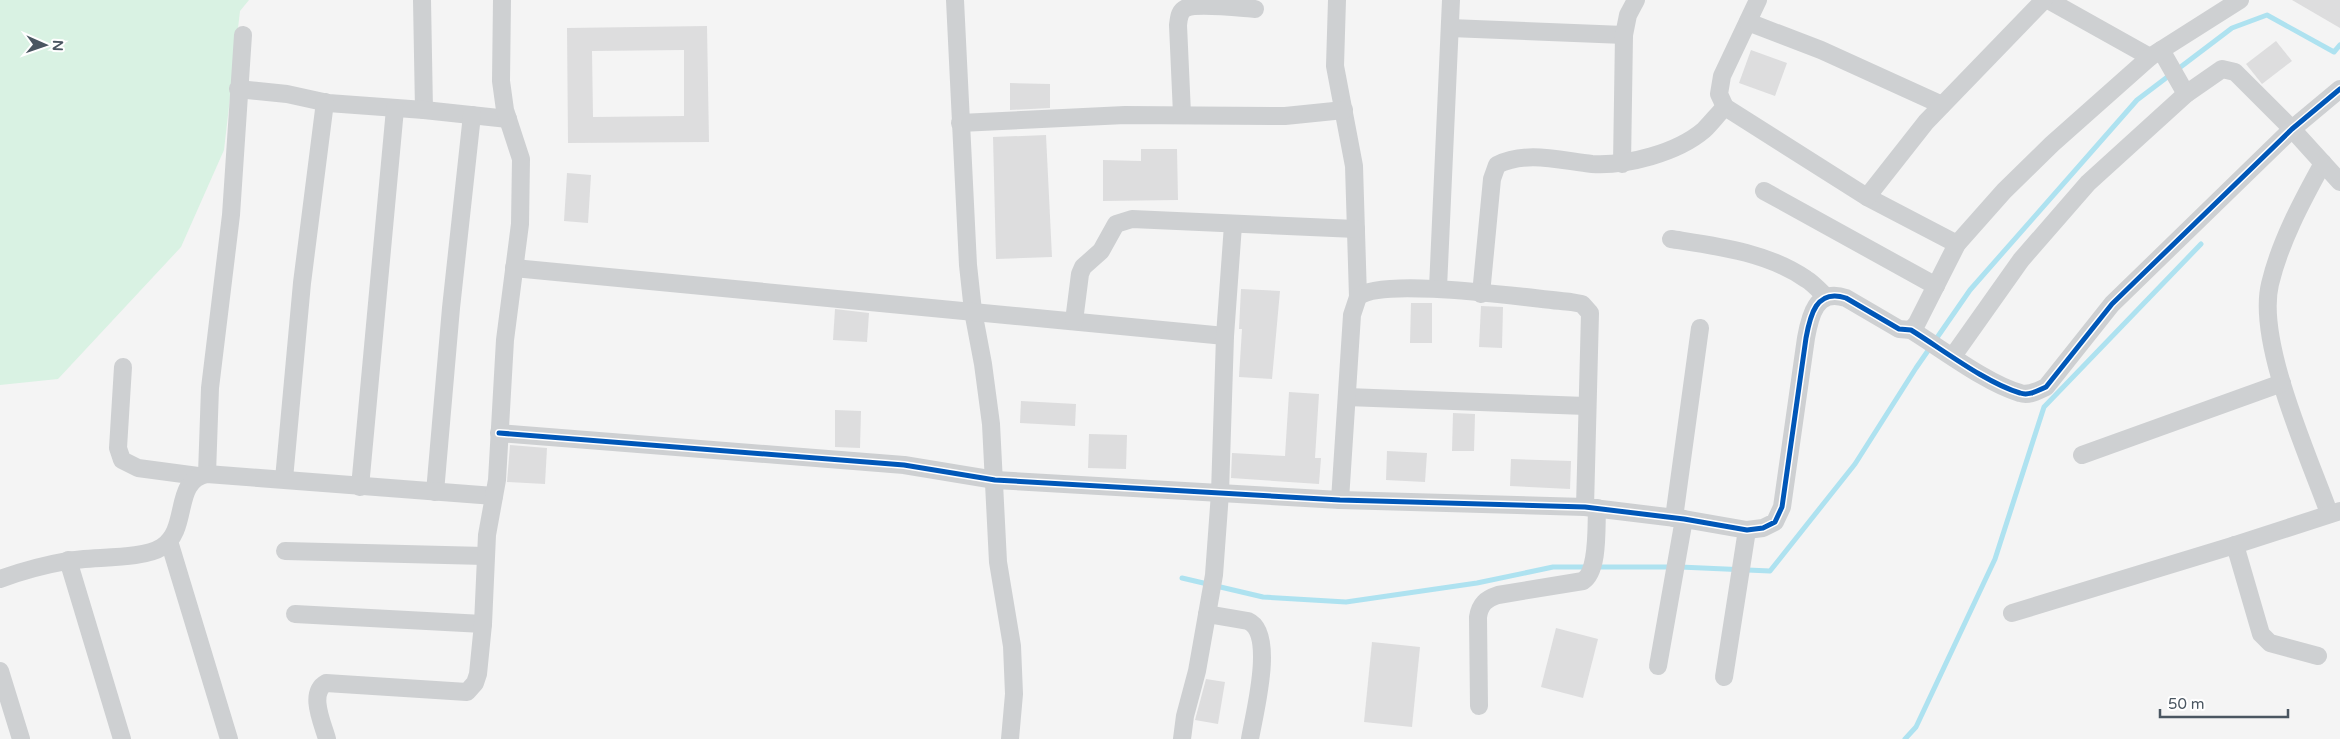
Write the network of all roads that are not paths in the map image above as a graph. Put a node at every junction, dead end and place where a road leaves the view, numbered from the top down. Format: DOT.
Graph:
graph roads {
  1 [pos="422,0"];
  2 [pos="502,0"];
  3 [pos="955,0"];
  4 [pos="1336,0"];
  5 [pos="1451,0"];
  6 [pos="1636,0"];
  7 [pos="1758,0"];
  8 [pos="2044,0"];
  9 [pos="2048,0"];
  10 [pos="2240,0"];
  11 [pos="1255,9"];
  12 [pos="1748,22"];
  13 [pos="1450,28"];
  14 [pos="243,35"];
  15 [pos="1624,35"];
  16 [pos="2159,56"];
  17 [pos="2182,88"];
  18 [pos="238,89"];
  19 [pos="2340,89"];
  20 [pos="324,102"];
  21 [pos="1942,106"];
  22 [pos="1725,107"];
  23 [pos="395,109"];
  24 [pos="424,110"];
  25 [pos="1344,110"];
  26 [pos="1182,114"];
  27 [pos="472,115"];
  28 [pos="508,119"];
  29 [pos="960,123"];
  30 [pos="2292,128"];
  31 [pos="2322,163"];
  32 [pos="1622,164"];
  33 [pos="2340,182"];
  34 [pos="1764,191"];
  35 [pos="1866,197"];
  36 [pos="1233,225"];
  37 [pos="1356,229"];
  38 [pos="1671,239"];
  39 [pos="1957,244"];
  40 [pos="514,268"];
  41 [pos="1936,286"];
  42 [pos="1438,288"];
  43 [pos="1481,294"];
  44 [pos="1358,297"];
  45 [pos="1826,297"];
  46 [pos="972,311"];
  47 [pos="1074,321"];
  48 [pos="1700,328"];
  49 [pos="1911,330"];
  50 [pos="1225,336"];
  51 [pos="1950,354"];
  52 [pos="123,367"];
  53 [pos="2282,383"];
  54 [pos="1346,397"];
  55 [pos="1586,406"];
  56 [pos="499,433"];
  57 [pos="2082,455"];
  58 [pos="203,475"];
  59 [pos="284,479"];
  60 [pos="995,480"];
  61 [pos="360,487"];
  62 [pos="435,492"];
  63 [pos="1220,493"];
  64 [pos="494,496"];
  65 [pos="1340,500"];
  66 [pos="1591,508"];
  67 [pos="2335,512"];
  68 [pos="1679,518"];
  69 [pos="1747,530"];
  70 [pos="169,541"];
  71 [pos="2235,545"];
  72 [pos="285,551"];
  73 [pos="485,556"];
  74 [pos="68,560"];
  75 [pos="0,579"];
  76 [pos="1209,606"];
  77 [pos="2012,613"];
  78 [pos="295,614"];
  79 [pos="483,624"];
  80 [pos="2318,656"];
  81 [pos="1658,666"];
  82 [pos="0,671"];
  83 [pos="1724,676"];
  84 [pos="1479,706"];
  85 [pos="21,739"];
  86 [pos="122,739"];
  87 [pos="229,739"];
  88 [pos="327,739"];
  89 [pos="1010,739"];
  90 [pos="1182,739"];
  91 [pos="1250,739"];
  1 -- 24 [label="street"];
  2 -- 28 [label="street"];
  3 -- 29 [label="street"];
  4 -- 25 [label="street"];
  5 -- 13 [label="street"];
  6 -- 15 [label="street"];
  7 -- 12 [label="street"];
  8 -- 21 [label="street"];
  9 -- 16 [label="street"];
  10 -- 16 [label="street"];
  11 -- 26 [label="street"];
  12 -- 21 [label="street"];
  12 -- 22 [label="street"];
  13 -- 15 [label="street"];
  13 -- 42 [label="street"];
  14 -- 18 [label="street"];
  15 -- 32 [label="street"];
  16 -- 17 [label="street"];
  16 -- 39 [label="street"];
  17 -- 30 [label="street"];
  17 -- 51 [label="street"];
  18 -- 20 [label="street"];
  18 -- 58 [label="street"];
  19 -- 30 [label="street"];
  20 -- 23 [label="street"];
  20 -- 59 [label="street"];
  21 -- 35 [label="street"];
  22 -- 32 [label="street"];
  22 -- 35 [label="street"];
  23 -- 24 [label="street"];
  23 -- 61 [label="street"];
  24 -- 27 [label="street"];
  25 -- 26 [label="street"];
  25 -- 37 [label="street"];
  26 -- 29 [label="street"];
  27 -- 28 [label="street"];
  27 -- 62 [label="street"];
  28 -- 40 [label="street"];
  29 -- 46 [label="street"];
  30 -- 31 [label="street"];
  30 -- 51 [label="street"];
  31 -- 33 [label="street"];
  31 -- 53 [label="street"];
  32 -- 43 [label="street"];
  34 -- 41 [label="street"];
  35 -- 39 [label="street"];
  36 -- 37 [label="street"];
  36 -- 47 [label="street"];
  36 -- 50 [label="street"];
  37 -- 44 [label="street"];
  38 -- 45 [label="street"];
  39 -- 41 [label="street"];
  40 -- 46 [label="street"];
  40 -- 56 [label="street"];
  41 -- 49 [label="street"];
  42 -- 43 [label="street"];
  42 -- 44 [label="street"];
  43 -- 55 [label="street"];
  44 -- 54 [label="street"];
  45 -- 49 [label="street"];
  45 -- 69 [label="street"];
  46 -- 47 [label="street"];
  46 -- 60 [label="street"];
  47 -- 50 [label="street"];
  48 -- 68 [label="street"];
  49 -- 51 [label="street"];
  50 -- 63 [label="street"];
  52 -- 58 [label="street"];
  53 -- 57 [label="street"];
  53 -- 67 [label="street"];
  54 -- 55 [label="street"];
  54 -- 65 [label="street"];
  55 -- 66 [label="street"];
  56 -- 60 [label="street"];
  56 -- 64 [label="street"];
  58 -- 59 [label="street"];
  58 -- 70 [label="street"];
  59 -- 61 [label="street"];
  60 -- 63 [label="street"];
  60 -- 89 [label="street"];
  61 -- 62 [label="street"];
  62 -- 64 [label="street"];
  63 -- 65 [label="street"];
  63 -- 76 [label="street"];
  64 -- 73 [label="street"];
  65 -- 66 [label="street"];
  66 -- 68 [label="street"];
  66 -- 84 [label="street"];
  67 -- 71 [label="street"];
  68 -- 69 [label="street"];
  68 -- 81 [label="street"];
  69 -- 83 [label="street"];
  70 -- 74 [label="street"];
  70 -- 87 [label="street"];
  71 -- 77 [label="street"];
  71 -- 80 [label="street"];
  72 -- 73 [label="street"];
  73 -- 79 [label="street"];
  74 -- 75 [label="street"];
  74 -- 86 [label="street"];
  76 -- 90 [label="street"];
  76 -- 91 [label="street"];
  78 -- 79 [label="street"];
  79 -- 88 [label="street"];
  82 -- 85 [label="street"];
}
